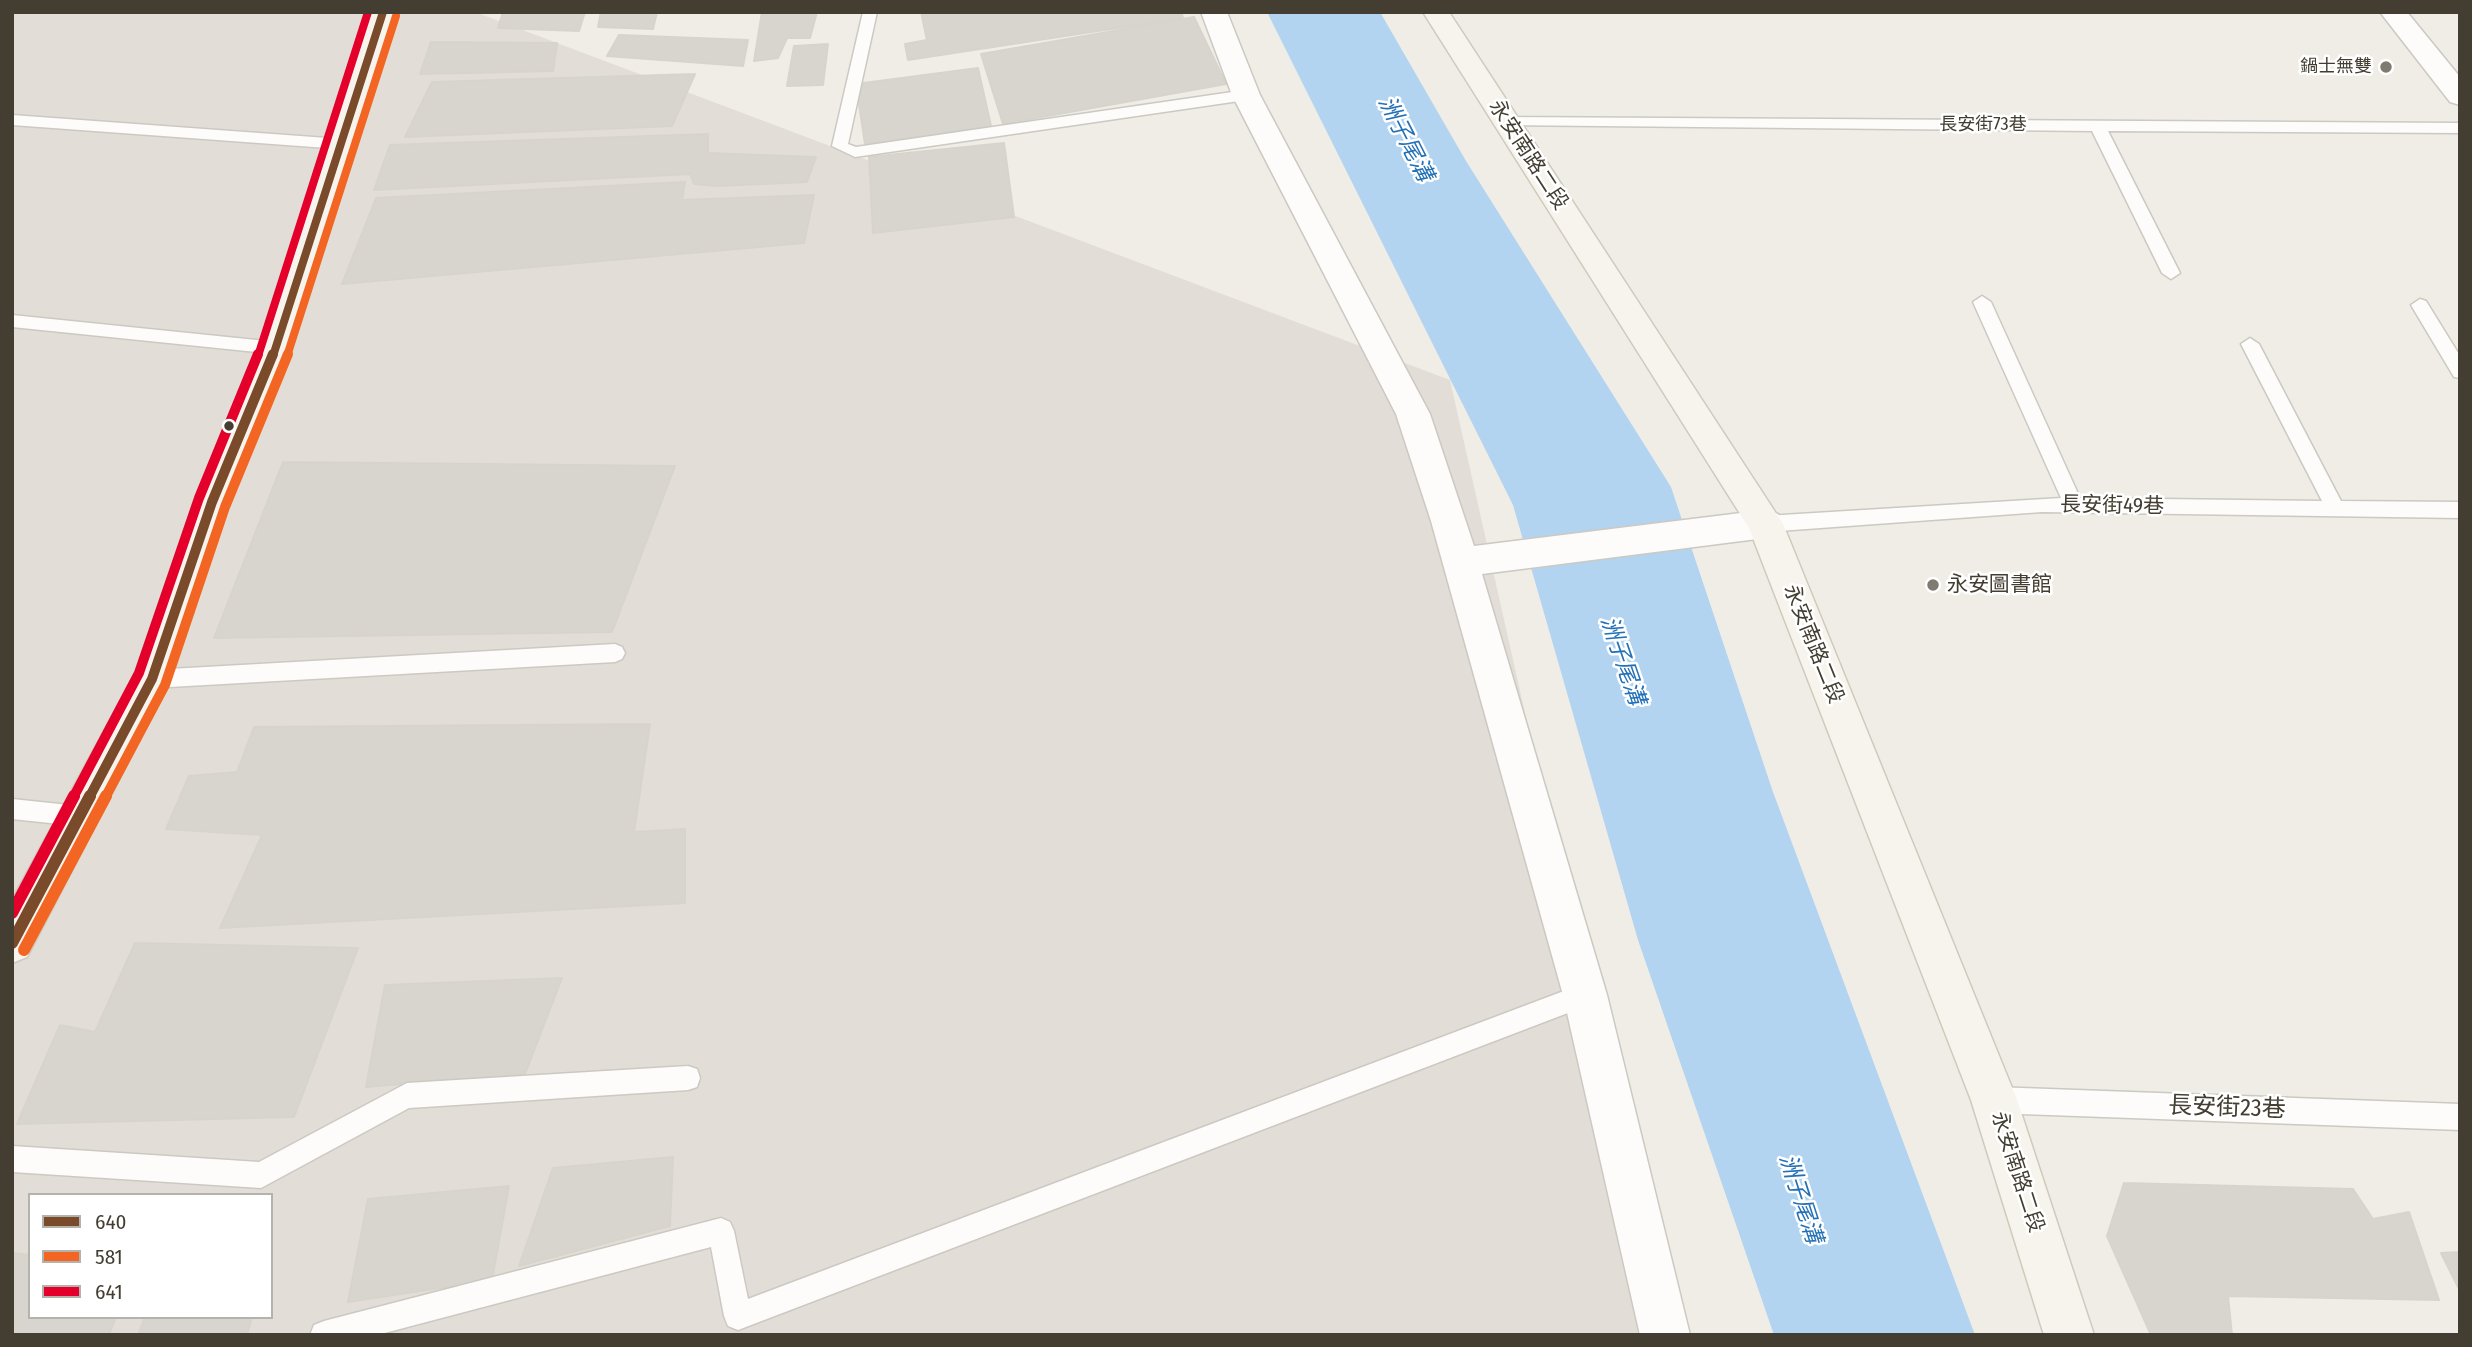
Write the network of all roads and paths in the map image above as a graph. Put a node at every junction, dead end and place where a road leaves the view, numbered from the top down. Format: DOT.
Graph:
graph roads {
  1 [pos="383,12"];
  2 [pos="870,12"];
  3 [pos="1214,12"];
  4 [pos="1436,12"];
  5 [pos="2393,12"];
  6 [pos="1246,95"];
  7 [pos="2460,96"];
  8 [pos="12,120"];
  9 [pos="1507,122"];
  10 [pos="2098,125"];
  11 [pos="2460,128"];
  12 [pos="341,144"];
  13 [pos="2171,273"];
  14 [pos="1982,302"];
  15 [pos="2420,305"];
  16 [pos="12,321"];
  17 [pos="2250,344"];
  18 [pos="276,348"];
  19 [pos="2460,372"];
  20 [pos="2074,506"];
  21 [pos="2334,508"];
  22 [pos="2460,510"];
  23 [pos="1765,524"];
  24 [pos="1460,562"];
  25 [pos="615,653"];
  26 [pos="152,679"];
  27 [pos="12,809"];
  28 [pos="79,816"];
  29 [pos="12,943"];
  30 [pos="1585,995"];
  31 [pos="688,1078"];
  32 [pos="1994,1100"];
  33 [pos="2460,1117"];
  34 [pos="12,1159"];
  35 [pos="324,1335"];
  36 [pos="1665,1335"];
  37 [pos="2068,1335"];
  1 -- 12 [label="main road"];
  2 -- 6 [label="lane"];
  3 -- 6 [label="street"];
  4 -- 9 [label="main road, 永安南路二段"];
  5 -- 7 [label="street"];
  6 -- 24 [label="street"];
  8 -- 12 [label="lane"];
  9 -- 10 [label="lane, 長安街73巷"];
  9 -- 23 [label="main road, 永安南路二段"];
  10 -- 11 [label="lane, 長安街73巷"];
  10 -- 13 [label="lane"];
  12 -- 18 [label="main road"];
  14 -- 20 [label="lane"];
  15 -- 19 [label="lane"];
  16 -- 18 [label="lane"];
  17 -- 21 [label="lane"];
  18 -- 26 [label="main road"];
  20 -- 21 [label="lane, 長安街49巷"];
  20 -- 23 [label="lane, 長安街49巷"];
  21 -- 22 [label="lane, 長安街49巷"];
  23 -- 24 [label="street"];
  23 -- 32 [label="main road, 永安南路二段"];
  24 -- 30 [label="street"];
  25 -- 26 [label="lane"];
  26 -- 28 [label="main road"];
  27 -- 28 [label="lane"];
  28 -- 29 [label="main road"];
  30 -- 35 [label="lane"];
  30 -- 36 [label="street"];
  31 -- 34 [label="lane"];
  32 -- 33 [label="lane, 長安街23巷"];
  32 -- 37 [label="main road, 永安南路二段"];
}
